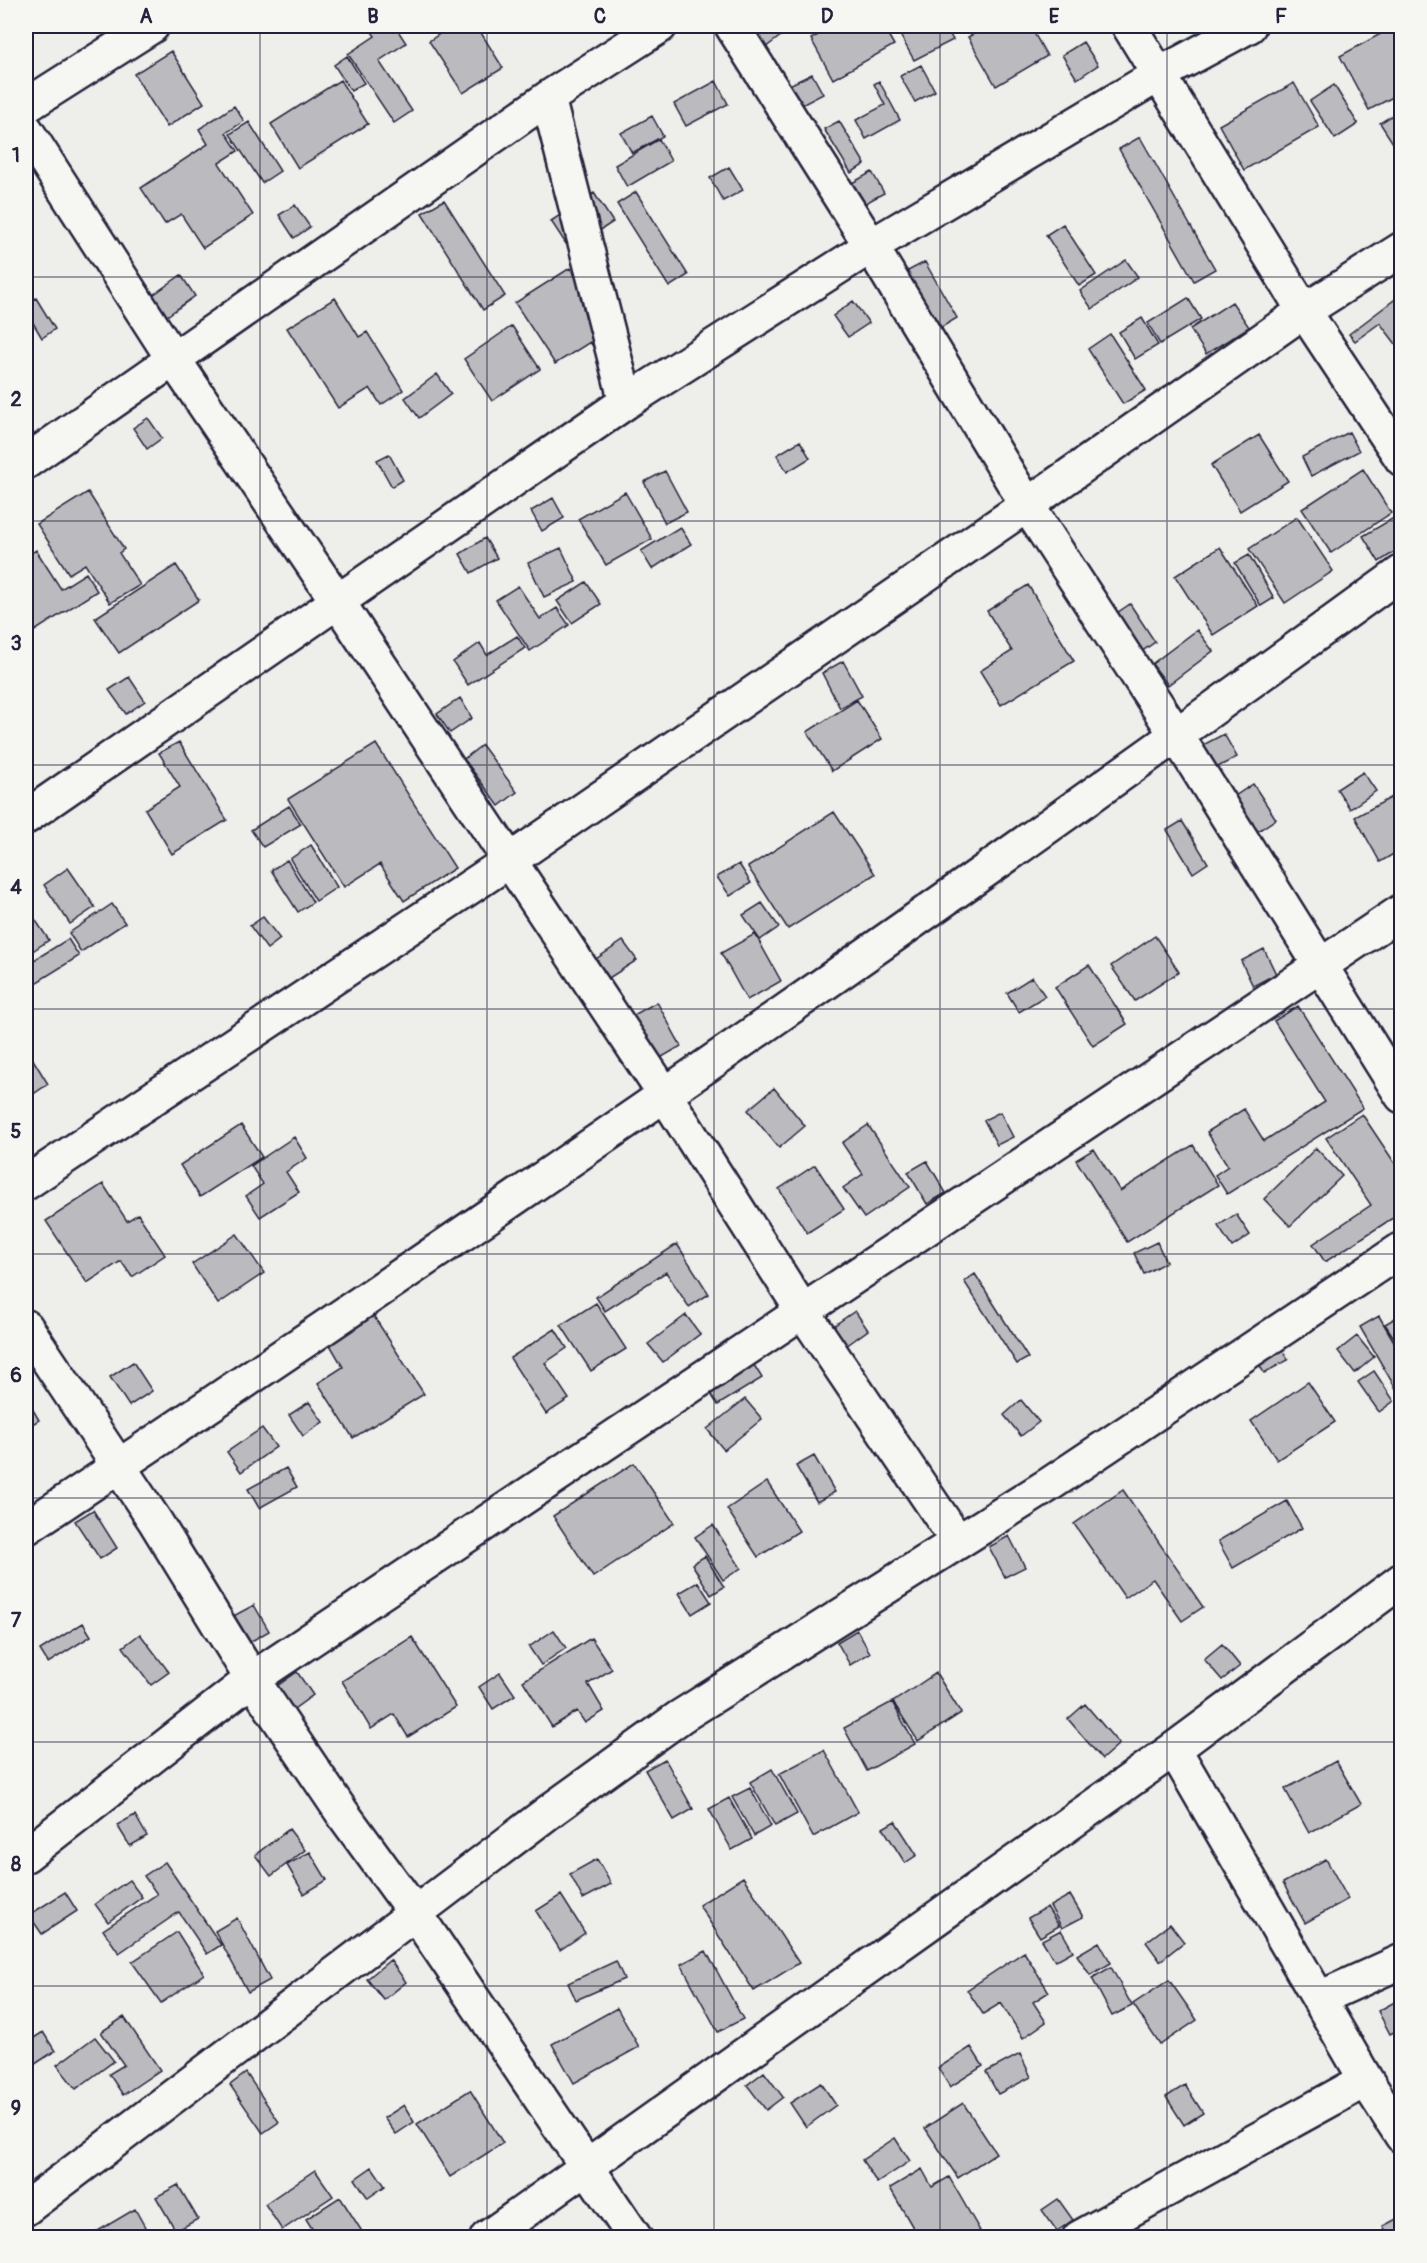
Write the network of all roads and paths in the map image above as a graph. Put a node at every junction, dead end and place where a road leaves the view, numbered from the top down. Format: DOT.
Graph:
graph roads {
  1 [pos="152,26"];
  2 [pos="660,26"];
  3 [pos="732,26"];
  4 [pos="1129,26"];
  5 [pos="1249,26"];
  6 [pos="1160,74"];
  7 [pos="548,98"];
  8 [pos="26,106"];
  9 [pos="26,130"];
  10 [pos="870,246"];
  11 [pos="1401,249"];
  12 [pos="1304,311"];
  13 [pos="172,357"];
  14 [pos="626,402"];
  15 [pos="1401,459"];
  16 [pos="26,462"];
  17 [pos="1027,505"];
  18 [pos="1401,572"];
  19 [pos="338,602"];
  20 [pos="1177,736"];
  21 [pos="26,817"];
  22 [pos="509,861"];
  23 [pos="1401,911"];
  24 [pos="1320,964"];
  25 [pos="665,1095"];
  26 [pos="1401,1096"];
  27 [pos="26,1183"];
  28 [pos="1401,1248"];
  29 [pos="802,1310"];
  30 [pos="26,1327"];
  31 [pos="119,1466"];
  32 [pos="26,1528"];
  33 [pos="957,1542"];
  34 [pos="1401,1580"];
  35 [pos="252,1679"];
  36 [pos="1174,1749"];
  37 [pos="26,1855"];
  38 [pos="415,1913"];
  39 [pos="1401,1961"];
  40 [pos="1320,1998"];
  41 [pos="1366,2080"];
  42 [pos="1401,2136"];
  43 [pos="586,2165"];
  44 [pos="26,2208"];
  45 [pos="487,2238"];
  46 [pos="635,2238"];
  47 [pos="1079,2238"];
  1 -- 8 [label="street"];
  2 -- 7 [label="street"];
  3 -- 10 [label="street"];
  4 -- 6 [label="street"];
  5 -- 6 [label="street"];
  6 -- 10 [label="street"];
  6 -- 12 [label="street"];
  7 -- 13 [label="street"];
  7 -- 14 [label="street"];
  9 -- 13 [label="street"];
  10 -- 14 [label="street"];
  10 -- 17 [label="street"];
  11 -- 12 [label="street"];
  12 -- 15 [label="street"];
  12 -- 17 [label="street"];
  13 -- 16 [label="street"];
  13 -- 19 [label="street"];
  14 -- 19 [label="street"];
  17 -- 20 [label="street"];
  17 -- 22 [label="street"];
  18 -- 20 [label="street"];
  19 -- 21 [label="street"];
  19 -- 22 [label="street"];
  20 -- 24 [label="street"];
  20 -- 25 [label="street"];
  22 -- 25 [label="street"];
  22 -- 27 [label="street"];
  23 -- 24 [label="street"];
  24 -- 26 [label="street"];
  24 -- 29 [label="street"];
  25 -- 29 [label="street"];
  25 -- 31 [label="street"];
  28 -- 33 [label="street"];
  29 -- 33 [label="street"];
  29 -- 35 [label="street"];
  30 -- 31 [label="street"];
  31 -- 32 [label="street"];
  31 -- 35 [label="street"];
  33 -- 38 [label="street"];
  34 -- 36 [label="street"];
  35 -- 37 [label="street"];
  35 -- 38 [label="street"];
  36 -- 40 [label="street"];
  36 -- 43 [label="street"];
  38 -- 43 [label="street"];
  38 -- 44 [label="street"];
  39 -- 40 [label="street"];
  40 -- 41 [label="street"];
  41 -- 42 [label="street"];
  41 -- 47 [label="street"];
  43 -- 45 [label="street"];
  43 -- 46 [label="street"];
}
